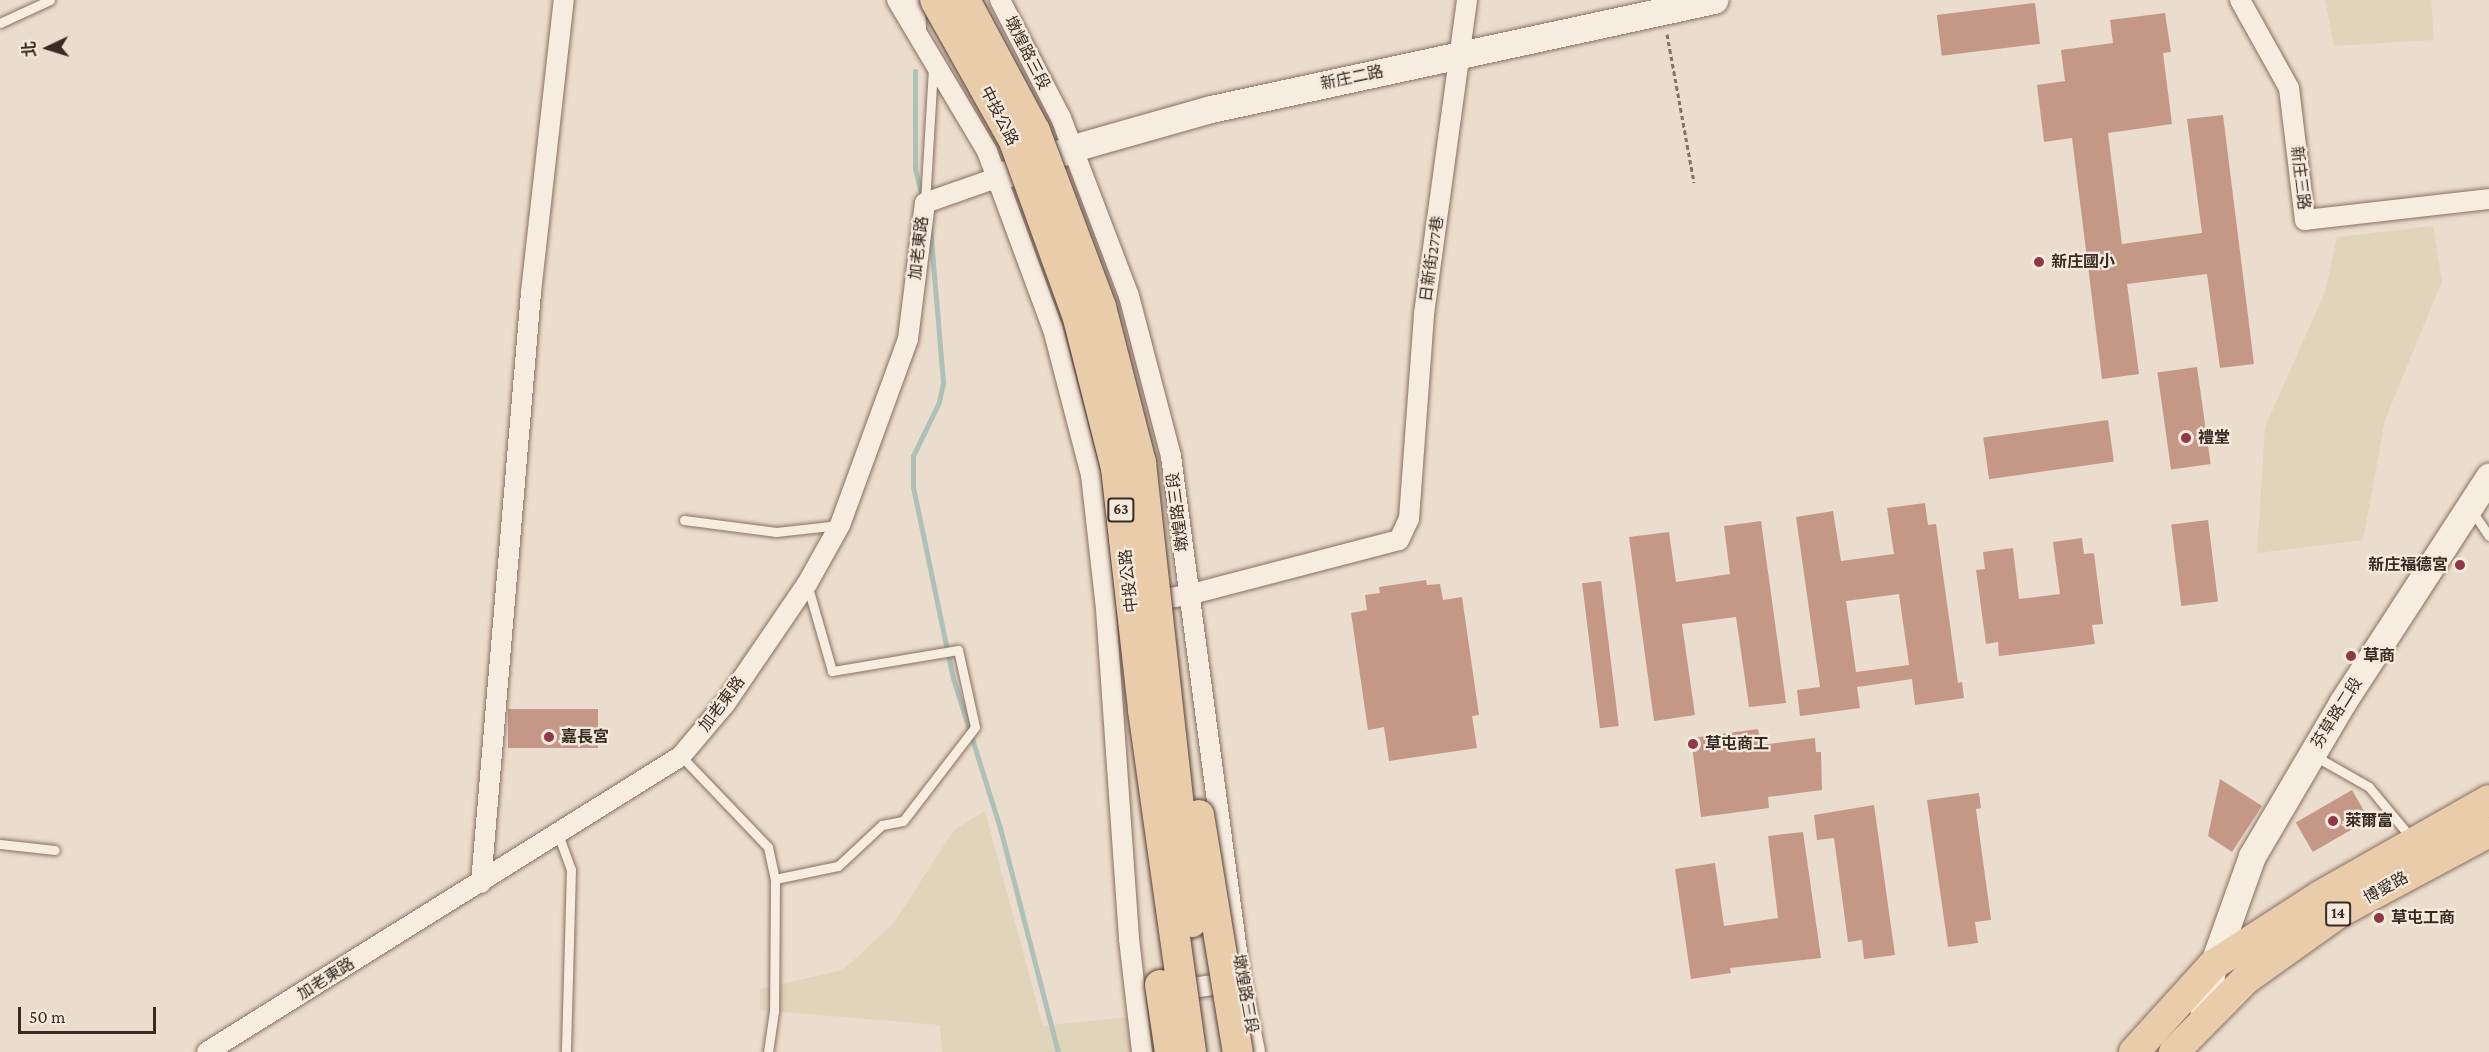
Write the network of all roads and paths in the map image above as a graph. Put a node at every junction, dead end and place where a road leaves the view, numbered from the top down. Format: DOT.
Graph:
graph roads {
  1 [pos="50,0"];
  2 [pos="564,0"];
  3 [pos="897,0"];
  4 [pos="915,0"];
  5 [pos="935,0"];
  6 [pos="965,0"];
  7 [pos="1000,0"];
  8 [pos="1467,0"];
  9 [pos="1714,0"];
  10 [pos="2240,0"];
  11 [pos="1664,12"];
  12 [pos="0,23"];
  13 [pos="916,31"];
  14 [pos="1460,55"];
  15 [pos="934,59"];
  16 [pos="1073,148"];
  17 [pos="996,178"];
  18 [pos="1694,183"];
  19 [pos="2489,199"];
  20 [pos="925,203"];
  21 [pos="2489,477"];
  22 [pos="2470,507"];
  23 [pos="684,520"];
  24 [pos="840,525"];
  25 [pos="2489,536"];
  26 [pos="807,584"];
  27 [pos="1188,595"];
  28 [pos="1106,609"];
  29 [pos="1156,705"];
  30 [pos="2311,754"];
  31 [pos="681,756"];
  32 [pos="2489,800"];
  33 [pos="2489,832"];
  34 [pos="558,834"];
  35 [pos="0,844"];
  36 [pos="55,850"];
  37 [pos="2422,852"];
  38 [pos="775,879"];
  39 [pos="482,883"];
  40 [pos="2213,965"];
  41 [pos="1241,981"];
  42 [pos="1136,997"];
  43 [pos="2203,1018"];
  44 [pos="207,1052"];
  45 [pos="566,1052"];
  46 [pos="768,1052"];
  47 [pos="1142,1052"];
  48 [pos="1170,1052"];
  49 [pos="1191,1052"];
  50 [pos="1212,1052"];
  51 [pos="1238,1052"];
  52 [pos="1255,1052"];
  53 [pos="2133,1052"];
  54 [pos="2174,1052"];
  1 -- 12 [label="lane"];
  2 -- 39 [label="street"];
  3 -- 13 [label="street"];
  4 -- 13 [label="street"];
  5 -- 29 [label="main road, 中投公路 / 63, bridge"];
  6 -- 29 [label="main road, 中投公路 / 63, bridge"];
  7 -- 16 [label="street, 墩煌路三段"];
  8 -- 14 [label="street, 日新街277巷"];
  9 -- 11 [label="street, 新庄二路"];
  10 -- 19 [label="street, 新庄三路"];
  11 -- 14 [label="street, 新庄二路"];
  11 -- 18 [label="path"];
  13 -- 15 [label="street"];
  14 -- 16 [label="street, 新庄二路"];
  14 -- 27 [label="street, 日新街277巷"];
  15 -- 17 [label="street"];
  15 -- 20 [label="lane"];
  16 -- 17 [label="street, 新庄二路"];
  16 -- 27 [label="street, 墩煌路三段"];
  17 -- 20 [label="street, 加老東路"];
  17 -- 28 [label="street"];
  20 -- 24 [label="street, 加老東路"];
  21 -- 22 [label="street, 芬草路二段"];
  22 -- 25 [label="lane"];
  22 -- 30 [label="street, 芬草路二段"];
  23 -- 24 [label="lane"];
  24 -- 26 [label="street, 加老東路"];
  26 -- 31 [label="street, 加老東路"];
  26 -- 38 [label="lane"];
  27 -- 28 [label="street"];
  27 -- 41 [label="street, 墩煌路三段"];
  28 -- 42 [label="street"];
  29 -- 48 [label="main road, bridge"];
  29 -- 49 [label="main road, 中投公路 / 63, bridge"];
  29 -- 50 [label="main road, 中投公路 / 63, bridge"];
  29 -- 51 [label="main road, bridge"];
  30 -- 37 [label="lane"];
  30 -- 40 [label="street, 芬草路二段"];
  31 -- 34 [label="street, 加老東路"];
  31 -- 38 [label="lane"];
  32 -- 37 [label="main road, 博愛路 / 14"];
  33 -- 37 [label="main road, 博愛路 / 14"];
  34 -- 39 [label="street, 加老東路"];
  34 -- 45 [label="lane"];
  35 -- 36 [label="lane"];
  37 -- 40 [label="main road, 博愛路 / 14"];
  37 -- 43 [label="main road, 博愛路 / 14"];
  38 -- 46 [label="lane"];
  39 -- 44 [label="street, 加老東路"];
  40 -- 43 [label="street, 芬草路二段"];
  40 -- 53 [label="main road, 芬草路二段 / 14"];
  41 -- 42 [label="street"];
  41 -- 52 [label="street, 墩煌路三段"];
  42 -- 47 [label="street"];
  43 -- 54 [label="main road, 芬草路二段 / 14"];
}
